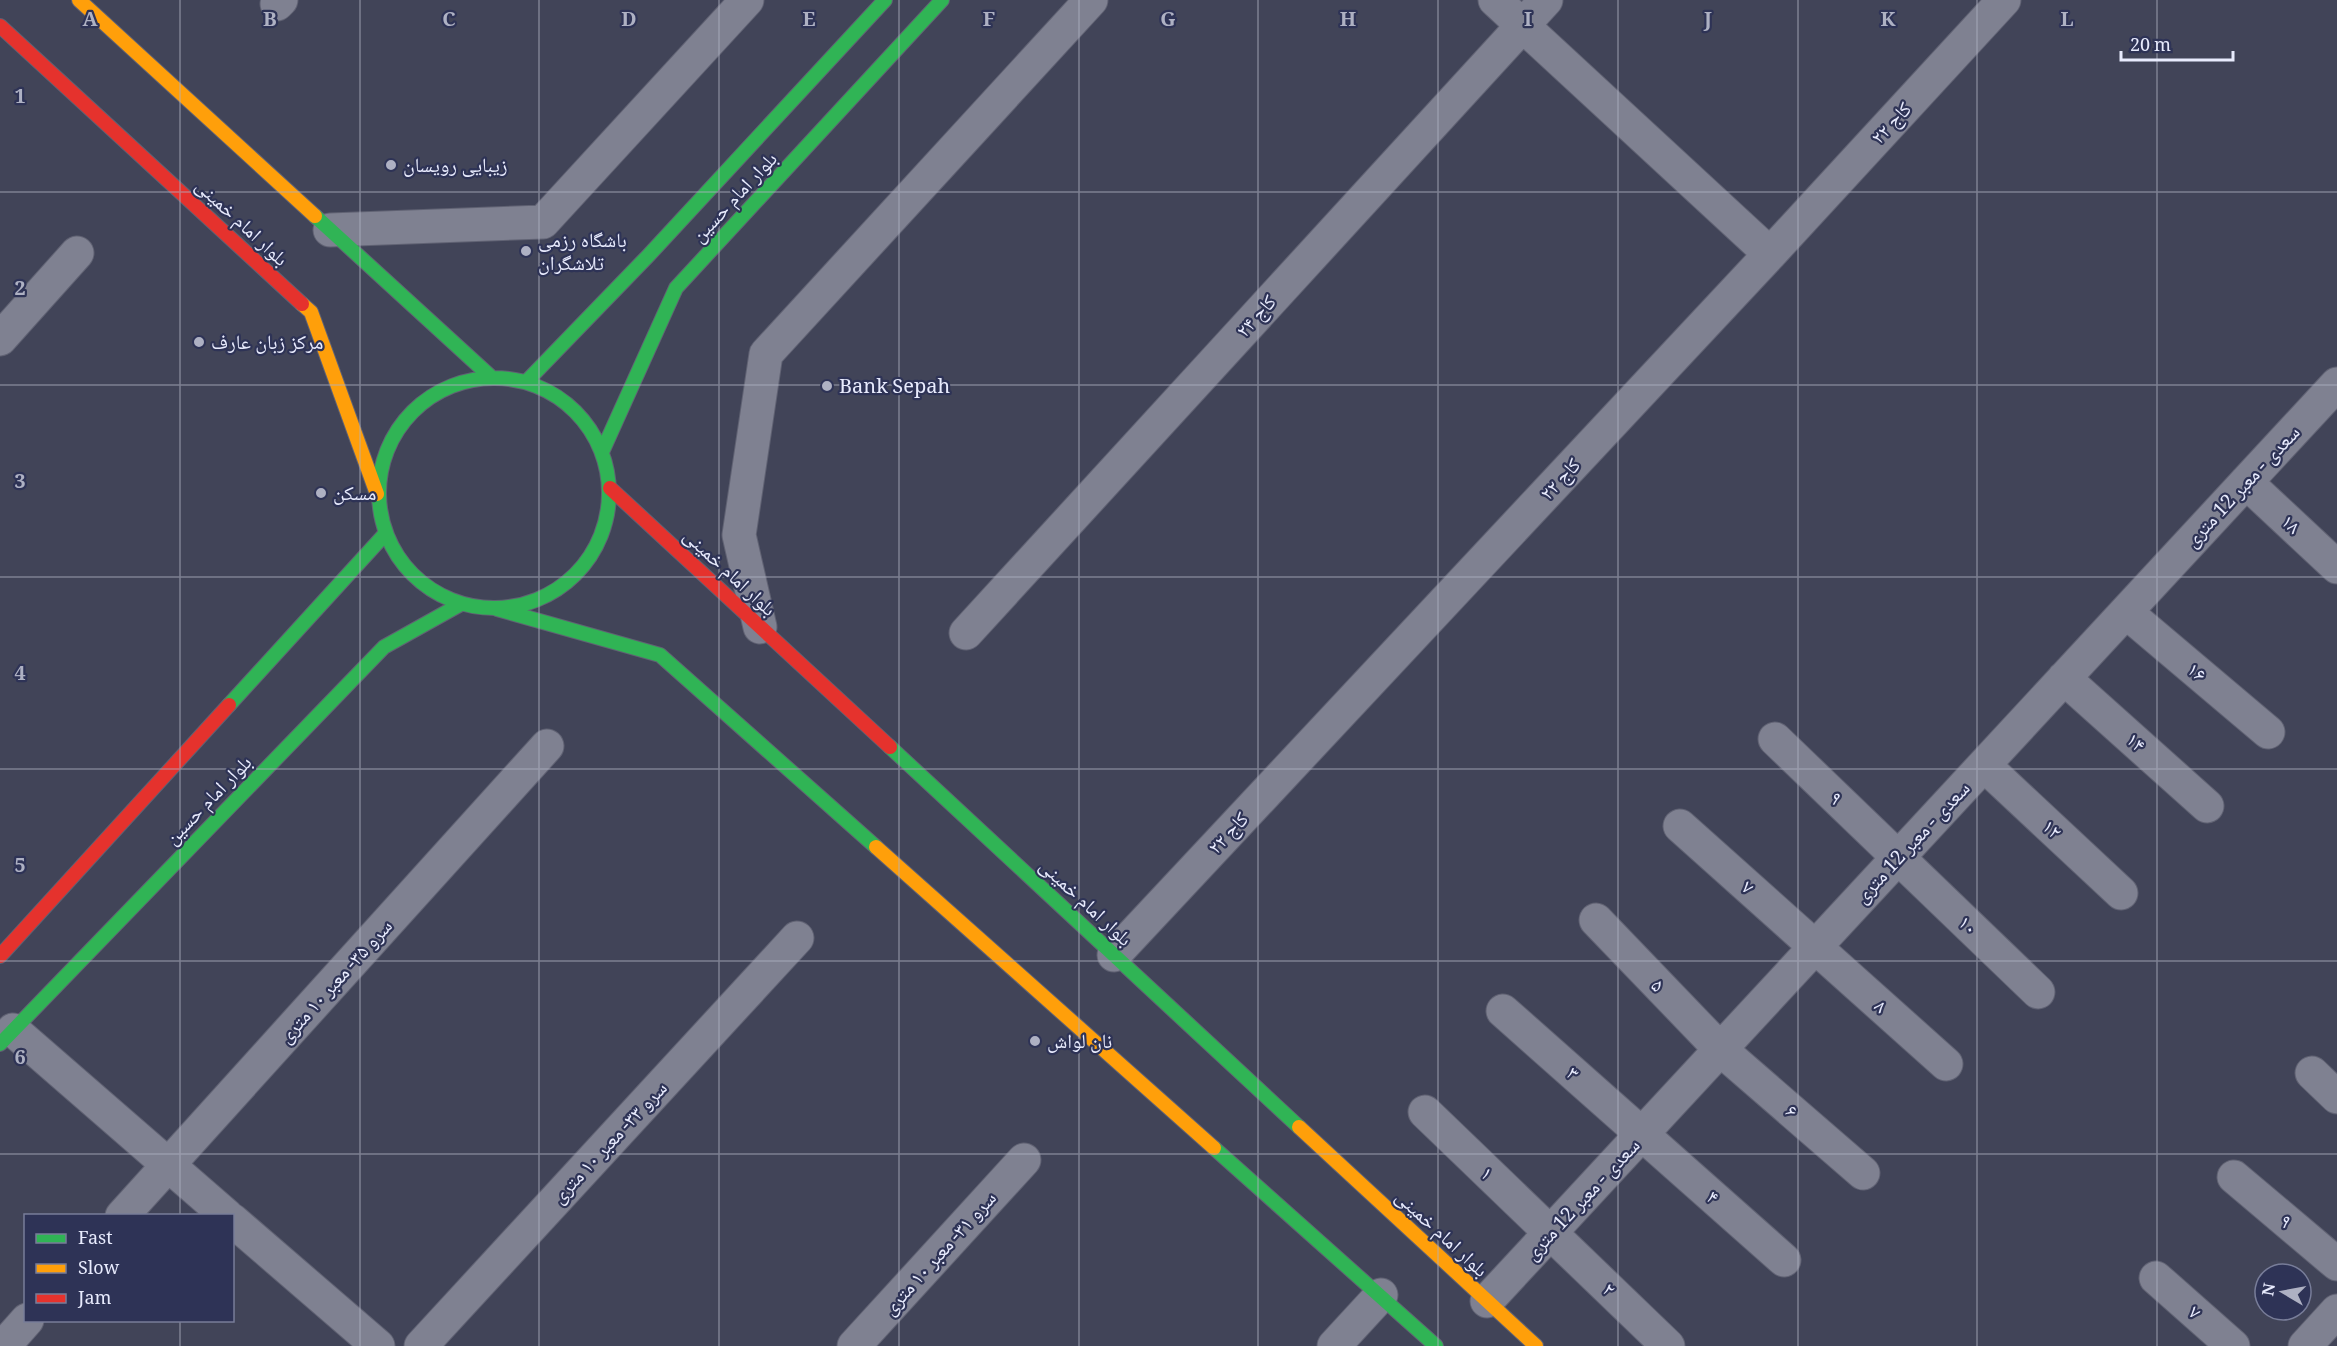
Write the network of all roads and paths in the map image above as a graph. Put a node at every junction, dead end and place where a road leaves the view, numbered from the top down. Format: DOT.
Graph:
graph roads {
  1 [pos="79,0"];
  2 [pos="747,0"];
  3 [pos="885,0"];
  4 [pos="942,0"];
  5 [pos="1091,0"];
  6 [pos="1495,0"];
  7 [pos="1546,0"];
  8 [pos="2004,0"];
  9 [pos="0,26"];
  10 [pos="1522,26"];
  11 [pos="330,230"];
  12 [pos="77,253"];
  13 [pos="1770,254"];
  14 [pos="0,339"];
  15 [pos="491,377"];
  16 [pos="527,381"];
  17 [pos="2337,384"];
  18 [pos="602,452"];
  19 [pos="2246,482"];
  20 [pos="610,488"];
  21 [pos="379,498"];
  22 [pos="386,533"];
  23 [pos="2337,567"];
  24 [pos="461,604"];
  25 [pos="497,609"];
  26 [pos="2126,612"];
  27 [pos="760,627"];
  28 [pos="966,633"];
  29 [pos="2064,678"];
  30 [pos="2268,732"];
  31 [pos="1775,738"];
  32 [pos="548,746"];
  33 [pos="1984,765"];
  34 [pos="2206,806"];
  35 [pos="1680,826"];
  36 [pos="1897,858"];
  37 [pos="2121,893"];
  38 [pos="1596,920"];
  39 [pos="797,938"];
  40 [pos="1815,947"];
  41 [pos="1114,955"];
  42 [pos="0,956"];
  43 [pos="2038,992"];
  44 [pos="1503,1011"];
  45 [pos="6,1037"];
  46 [pos="1720,1049"];
  47 [pos="1946,1065"];
  48 [pos="2312,1073"];
  49 [pos="2337,1097"];
  50 [pos="1425,1112"];
  51 [pos="1642,1134"];
  52 [pos="1024,1160"];
  53 [pos="168,1165"];
  54 [pos="1863,1173"];
  55 [pos="2234,1177"];
  56 [pos="123,1214"];
  57 [pos="226,1214"];
  58 [pos="234,1222"];
  59 [pos="1550,1233"];
  60 [pos="1784,1260"];
  61 [pos="2337,1264"];
  62 [pos="2157,1278"];
  63 [pos="1381,1295"];
  64 [pos="1487,1301"];
  65 [pos="2337,1311"];
  66 [pos="25,1322"];
  67 [pos="4,1346"];
  68 [pos="378,1346"];
  69 [pos="421,1346"];
  70 [pos="854,1346"];
  71 [pos="1334,1346"];
  72 [pos="1436,1346"];
  73 [pos="1536,1346"];
  74 [pos="1668,1346"];
  75 [pos="2233,1346"];
  76 [pos="2305,1346"];
  1 -- 11 [label="street"];
  2 -- 11 [label="street"];
  3 -- 16 [label="street, بلوار امام حسین"];
  4 -- 18 [label="street, بلوار امام حسین"];
  5 -- 27 [label="street"];
  6 -- 10 [label="street"];
  7 -- 10 [label="street, کاج ۲۴"];
  8 -- 13 [label="street, کاج ۲۲"];
  9 -- 21 [label="street, بلوار امام خمینی"];
  10 -- 13 [label="street"];
  10 -- 28 [label="street, کاج ۲۴"];
  11 -- 15 [label="street"];
  12 -- 14 [label="street"];
  13 -- 41 [label="street, کاج ۲۲"];
  15 -- 16 [label="street"];
  15 -- 21 [label="street"];
  16 -- 18 [label="street"];
  17 -- 19 [label="street, سعدی - معبر 12 متری"];
  18 -- 20 [label="street"];
  19 -- 23 [label="street, ۱۸"];
  19 -- 26 [label="street, سعدی - معبر 12 متری"];
  20 -- 25 [label="street"];
  20 -- 27 [label="street, بلوار امام خمینی"];
  21 -- 22 [label="street"];
  22 -- 24 [label="street"];
  22 -- 42 [label="street"];
  24 -- 25 [label="street"];
  24 -- 45 [label="street, بلوار امام حسین"];
  25 -- 63 [label="street"];
  26 -- 29 [label="street, سعدی - معبر 12 متری"];
  26 -- 30 [label="street, ۱۶"];
  27 -- 41 [label="street, بلوار امام خمینی"];
  29 -- 33 [label="street, سعدی - معبر 12 متری"];
  29 -- 34 [label="street, ۱۴"];
  31 -- 36 [label="street, ۹"];
  32 -- 53 [label="street, سرو ۳۵- معبر ۱۰ متری"];
  33 -- 36 [label="street, سعدی - معبر 12 متری"];
  33 -- 37 [label="street, ۱۲"];
  35 -- 40 [label="street, ۷"];
  36 -- 40 [label="street, سعدی - معبر 12 متری"];
  36 -- 43 [label="street, ۱۰"];
  38 -- 46 [label="street, ۵"];
  39 -- 69 [label="street, سرو ۳۳- معبر ۱۰ متری"];
  40 -- 46 [label="street, سعدی - معبر 12 متری"];
  40 -- 47 [label="street, ۸"];
  41 -- 64 [label="street, بلوار امام خمینی"];
  44 -- 51 [label="street, ۳"];
  45 -- 53 [label="street"];
  46 -- 51 [label="street, سعدی - معبر 12 متری"];
  46 -- 54 [label="street, ۶"];
  48 -- 49 [label="street"];
  50 -- 59 [label="street, ۱"];
  51 -- 59 [label="street, سعدی - معبر 12 متری"];
  51 -- 60 [label="street, ۴"];
  52 -- 70 [label="street, سرو ۳۱- معبر ۱۰ متری"];
  53 -- 56 [label="street, سرو ۳۵- معبر ۱۰ متری"];
  53 -- 57 [label="street"];
  55 -- 61 [label="street, ۹"];
  58 -- 68 [label="street"];
  59 -- 64 [label="street, سعدی - معبر 12 متری"];
  59 -- 74 [label="street, ۲"];
  62 -- 75 [label="street, ۷"];
  63 -- 71 [label="street"];
  63 -- 72 [label="street"];
  64 -- 73 [label="street, بلوار امام خمینی"];
  65 -- 76 [label="street"];
  66 -- 67 [label="street"];
}
